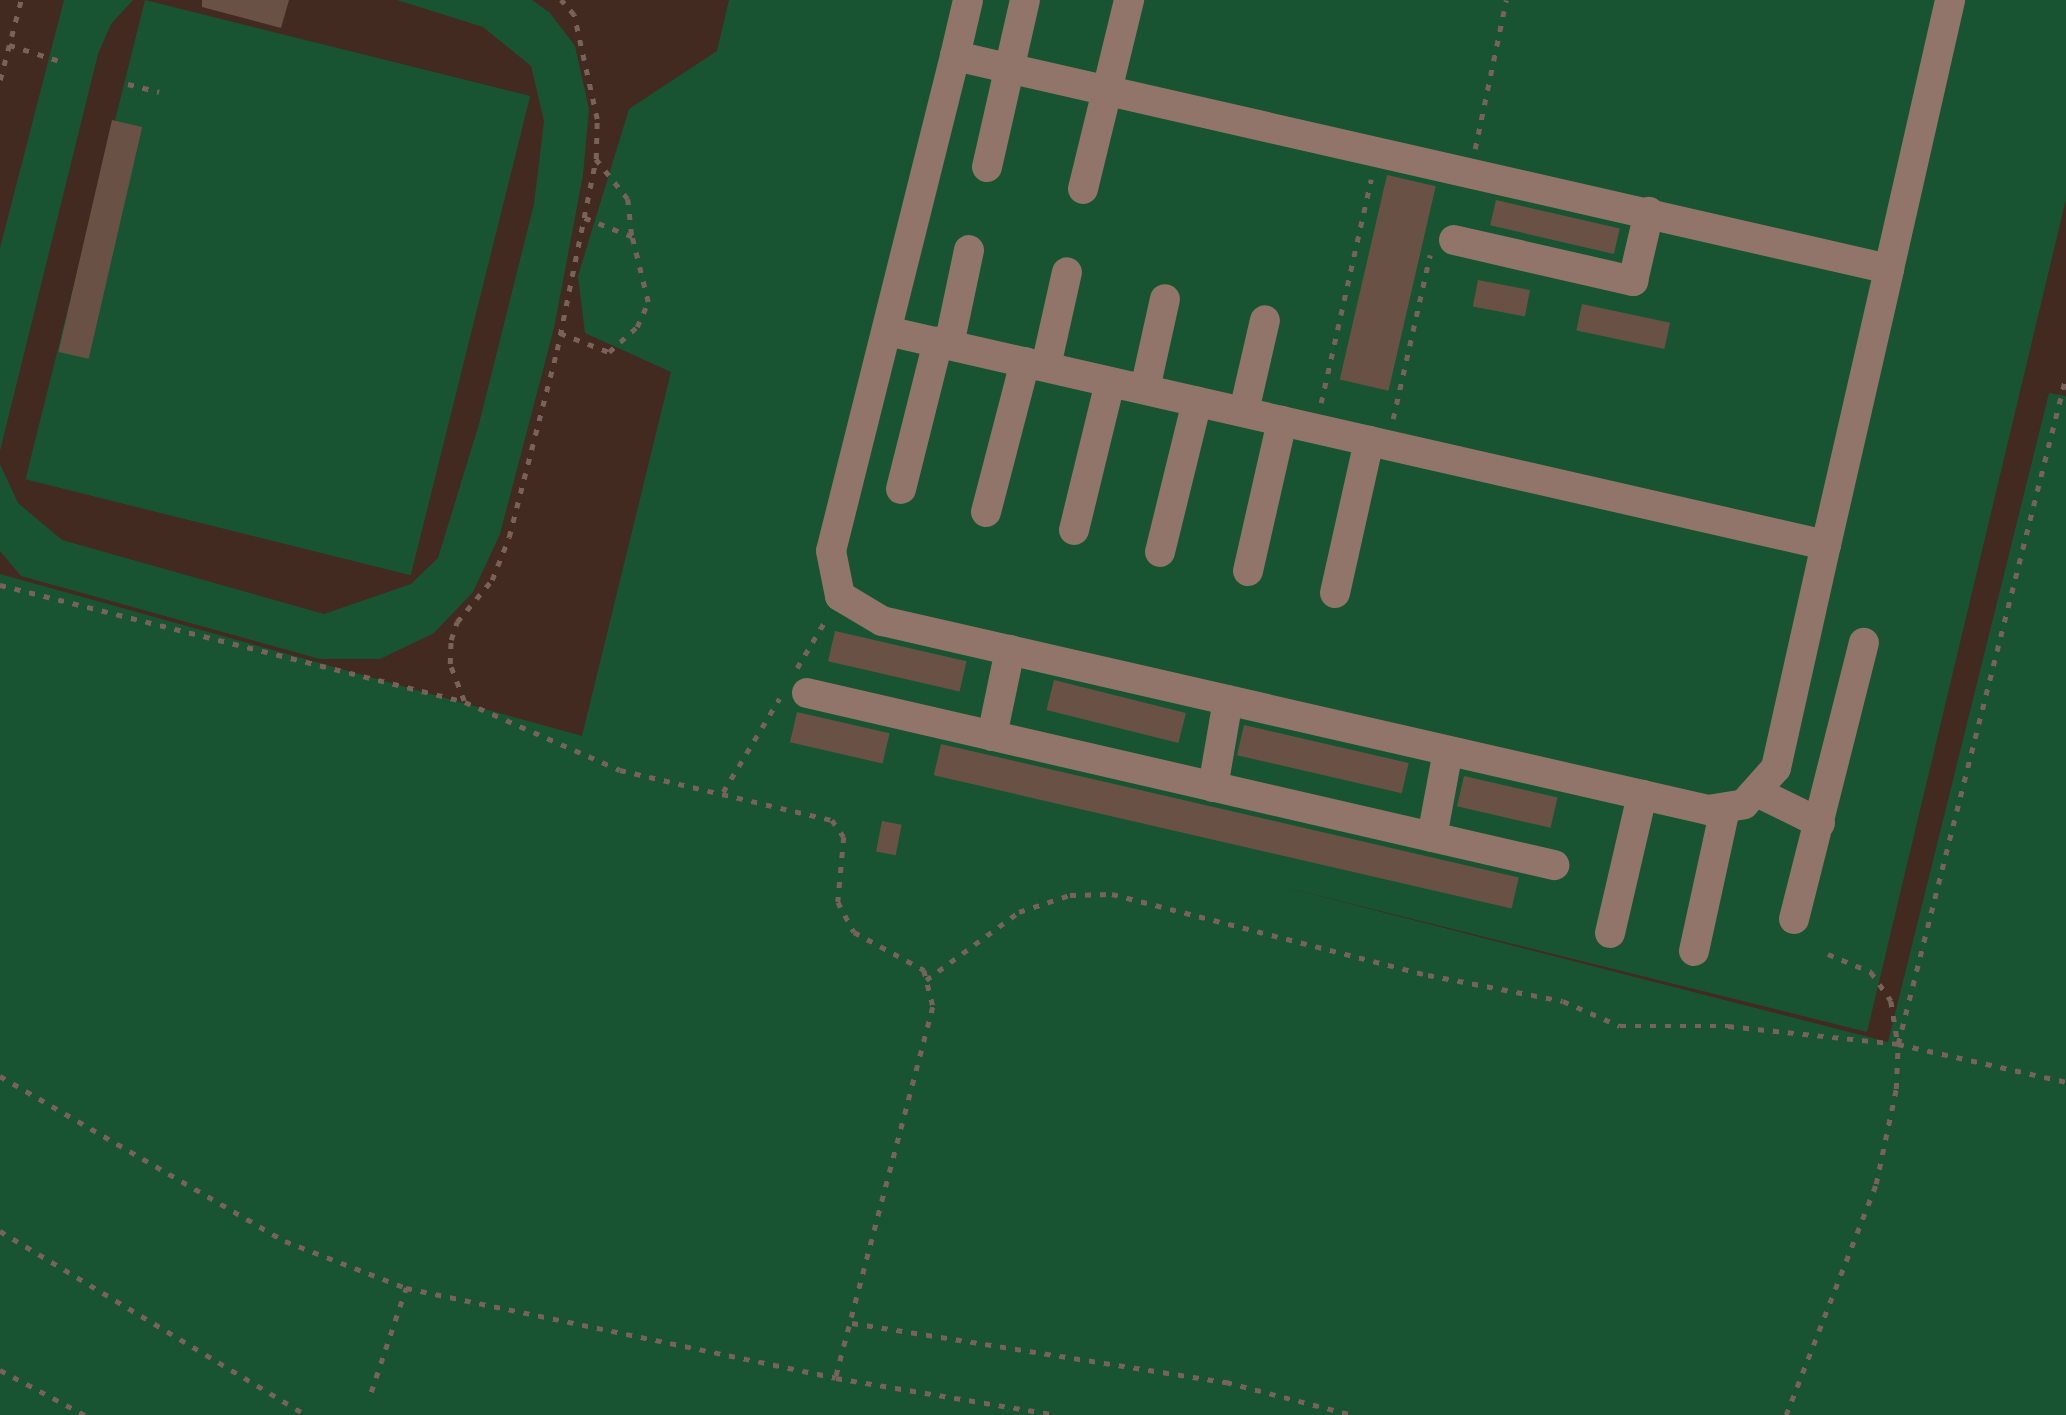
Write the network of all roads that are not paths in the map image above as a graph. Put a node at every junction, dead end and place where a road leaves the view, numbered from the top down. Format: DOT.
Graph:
graph roads {
  1 [pos="968,0"];
  2 [pos="1025,0"];
  3 [pos="1129,0"];
  4 [pos="1950,0"];
  5 [pos="955,56"];
  6 [pos="1008,68"];
  7 [pos="1107,91"];
  8 [pos="987,167"];
  9 [pos="1083,189"];
  10 [pos="1648,212"];
  11 [pos="1444,238"];
  12 [pos="969,250"];
  13 [pos="1889,269"];
  14 [pos="1067,272"];
  15 [pos="1165,299"];
  16 [pos="1265,320"];
  17 [pos="887,331"];
  18 [pos="943,343"];
  19 [pos="1035,364"];
  20 [pos="1110,382"];
  21 [pos="1145,389"];
  22 [pos="1197,401"];
  23 [pos="1244,411"];
  24 [pos="1282,421"];
  25 [pos="1378,443"];
  26 [pos="901,489"];
  27 [pos="986,512"];
  28 [pos="1073,530"];
  29 [pos="1826,545"];
  30 [pos="1160,553"];
  31 [pos="1248,571"];
  32 [pos="1336,593"];
  33 [pos="1864,643"];
  34 [pos="1010,650"];
  35 [pos="807,693"];
  36 [pos="1228,700"];
  37 [pos="992,736"];
  38 [pos="1448,751"];
  39 [pos="1213,787"];
  40 [pos="1759,793"];
  41 [pos="1642,795"];
  42 [pos="1725,808"];
  43 [pos="1820,824"];
  44 [pos="1432,837"];
  45 [pos="1554,865"];
  46 [pos="1794,919"];
  47 [pos="1610,933"];
  48 [pos="1694,951"];
  1 -- 5 [label="lane"];
  2 -- 6 [label="lane"];
  3 -- 7 [label="lane"];
  4 -- 13 [label="lane"];
  5 -- 6 [label="lane"];
  5 -- 17 [label="lane"];
  6 -- 7 [label="lane"];
  6 -- 8 [label="lane"];
  7 -- 9 [label="lane"];
  7 -- 10 [label="lane"];
  10 -- 11 [label="lane"];
  10 -- 13 [label="lane"];
  12 -- 18 [label="lane"];
  13 -- 29 [label="lane"];
  14 -- 19 [label="lane"];
  15 -- 21 [label="lane"];
  16 -- 23 [label="lane"];
  17 -- 18 [label="lane"];
  17 -- 34 [label="lane"];
  18 -- 19 [label="lane"];
  18 -- 26 [label="lane"];
  19 -- 20 [label="lane"];
  19 -- 27 [label="lane"];
  20 -- 21 [label="lane"];
  20 -- 28 [label="lane"];
  21 -- 22 [label="lane"];
  22 -- 23 [label="lane"];
  22 -- 30 [label="lane"];
  23 -- 24 [label="lane"];
  24 -- 25 [label="lane"];
  24 -- 31 [label="lane"];
  25 -- 29 [label="lane"];
  25 -- 32 [label="lane"];
  29 -- 40 [label="lane"];
  33 -- 43 [label="lane"];
  34 -- 36 [label="lane"];
  34 -- 37 [label="lane"];
  35 -- 37 [label="lane"];
  36 -- 38 [label="lane"];
  36 -- 39 [label="lane"];
  37 -- 39 [label="lane"];
  38 -- 41 [label="lane"];
  38 -- 44 [label="lane"];
  39 -- 44 [label="lane"];
  40 -- 42 [label="lane"];
  40 -- 43 [label="lane"];
  41 -- 42 [label="lane"];
  41 -- 47 [label="lane"];
  42 -- 48 [label="lane"];
  43 -- 46 [label="lane"];
  44 -- 45 [label="lane"];
}
